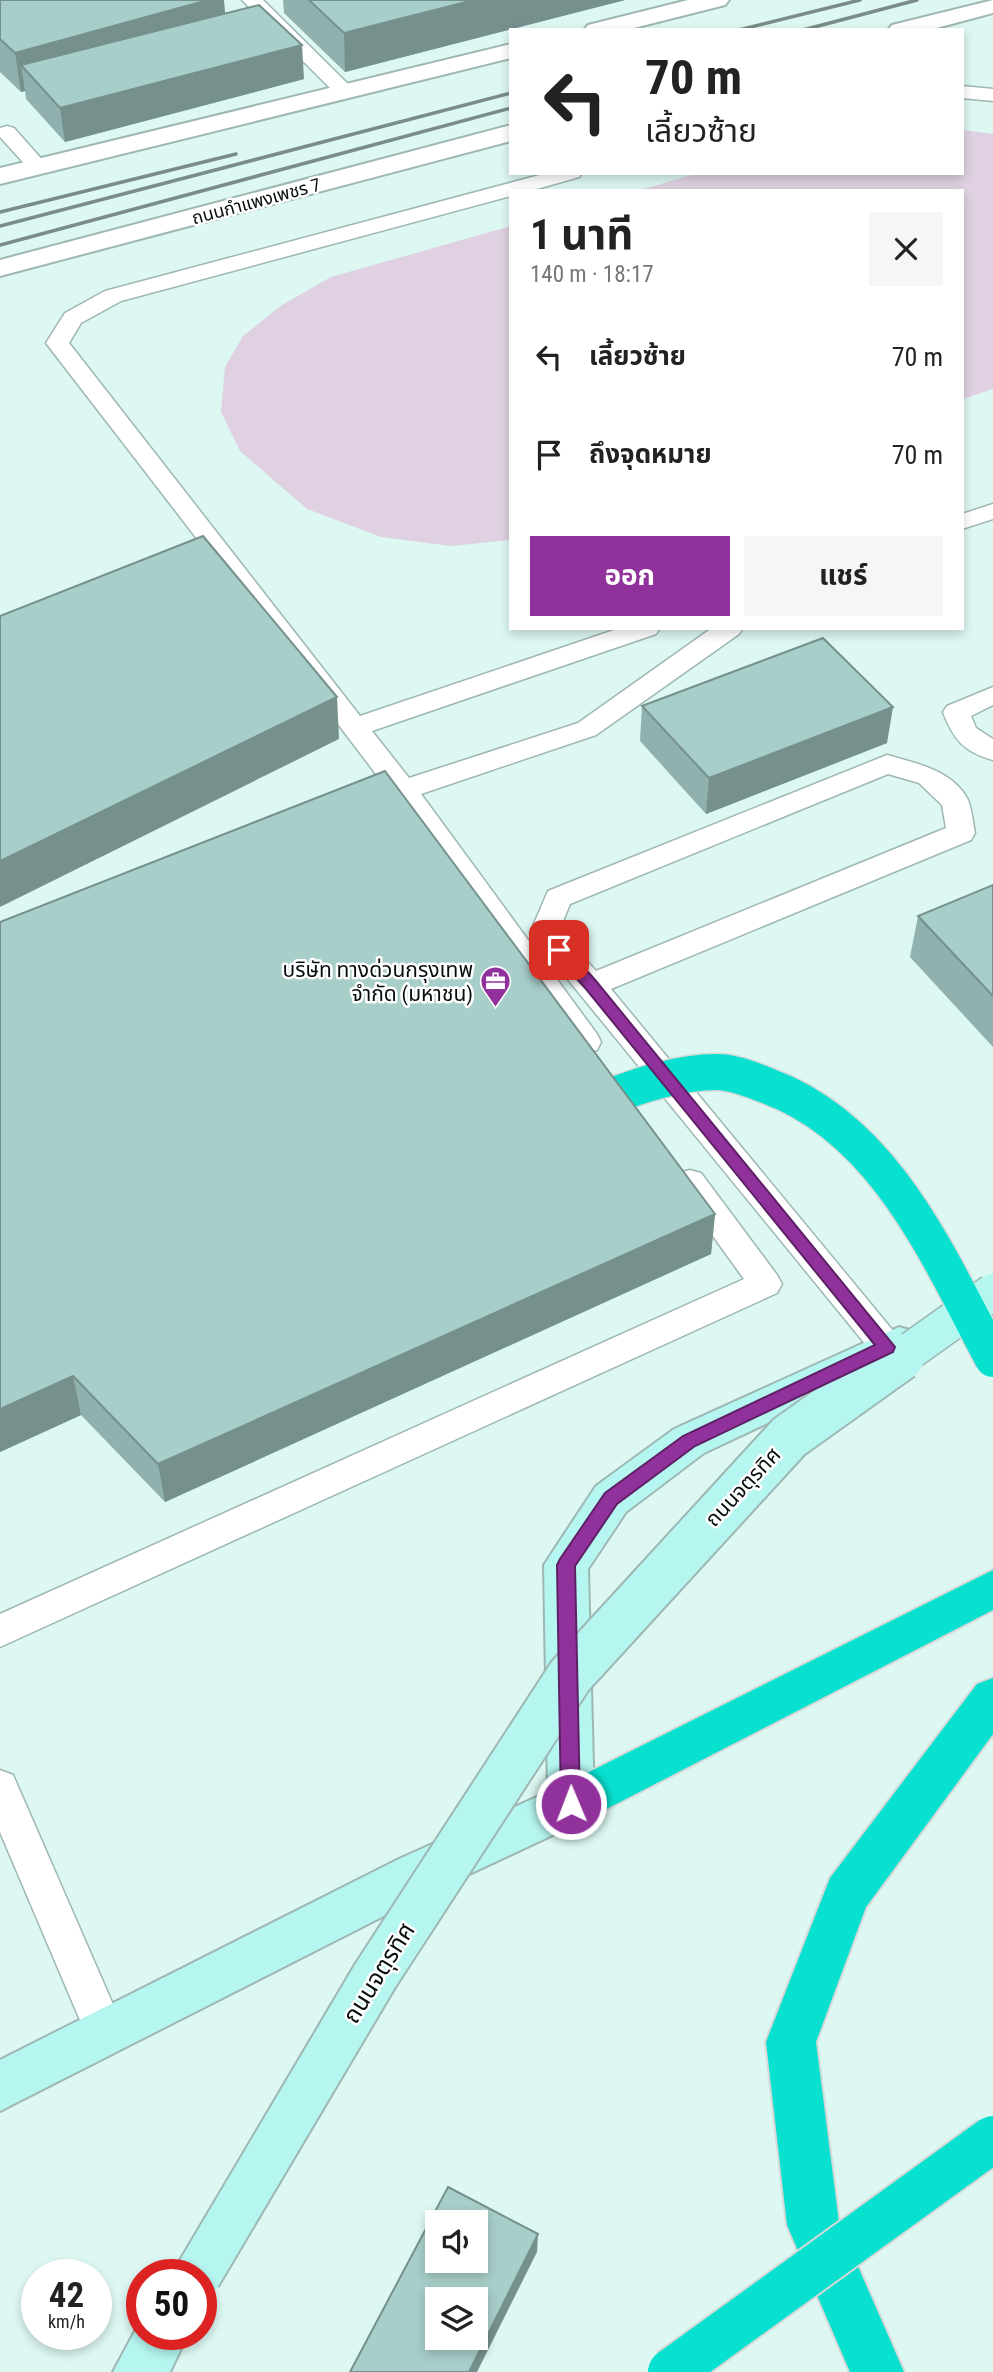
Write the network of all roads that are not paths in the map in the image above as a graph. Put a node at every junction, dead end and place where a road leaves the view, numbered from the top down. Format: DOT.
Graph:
graph roads {
  1 [pos="252,0"];
  2 [pos="718,0"];
  3 [pos="993,6"];
  4 [pos="604,28"];
  5 [pos="908,28"];
  6 [pos="509,51"];
  7 [pos="345,92"];
  8 [pos="964,92"];
  9 [pos="993,95"];
  10 [pos="2,130"];
  11 [pos="509,134"];
  12 [pos="37,167"];
  13 [pos="565,175"];
  14 [pos="0,176"];
  15 [pos="512,189"];
  16 [pos="509,190"];
  17 [pos="0,268"];
  18 [pos="993,511"];
  19 [pos="964,521"];
  20 [pos="223,556"];
  21 [pos="158,580"];
  22 [pos="641,630"];
  23 [pos="727,630"];
  24 [pos="993,695"];
  25 [pos="355,727"];
  26 [pos="993,751"];
  27 [pos="403,790"];
  28 [pos="591,985"];
  29 [pos="600,1075"];
  30 [pos="646,1123"];
  31 [pos="670,1155"];
  32 [pos="993,1292"];
  33 [pos="993,1309"];
  34 [pos="887,1347"];
  35 [pos="993,1359"];
  36 [pos="993,1589"];
  37 [pos="0,1631"];
  38 [pos="993,1698"];
  39 [pos="0,1787"];
  40 [pos="571,1804"];
  41 [pos="105,2032"];
  42 [pos="0,2086"];
  43 [pos="993,2138"];
  44 [pos="208,2259"];
  45 [pos="153,2350"];
  46 [pos="140,2372"];
  47 [pos="671,2372"];
  48 [pos="877,2372"];
  1 -- 7 [label="lane"];
  2 -- 4 [label="street"];
  3 -- 5 [label="street"];
  6 -- 7 [label="street"];
  7 -- 12 [label="street"];
  8 -- 9 [label="lane"];
  10 -- 12 [label="lane"];
  11 -- 17 [label="street, ถนนกำแพงเพชร 7"];
  12 -- 14 [label="street"];
  13 -- 15 [label="lane"];
  16 -- 20 [label="lane"];
  18 -- 19 [label="lane"];
  20 -- 21 [label="lane"];
  20 -- 25 [label="lane"];
  22 -- 25 [label="lane"];
  23 -- 27 [label="lane"];
  24 -- 26 [label="lane"];
  25 -- 27 [label="lane"];
  27 -- 29 [label="lane"];
  28 -- 28 [label="lane"];
  28 -- 34 [label="lane"];
  29 -- 30 [label="lane"];
  29 -- 35 [label="highway, bridge"];
  31 -- 37 [label="lane"];
  32 -- 44 [label="main road, ถนนจตุรทิศ, bridge"];
  33 -- 34 [label="main road"];
  34 -- 40 [label="main road"];
  36 -- 40 [label="highway"];
  38 -- 48 [label="highway"];
  39 -- 41 [label="lane"];
  40 -- 41 [label="main road"];
  41 -- 42 [label="main road"];
  43 -- 47 [label="highway, bridge"];
  45 -- 46 [label="main road"];
}
